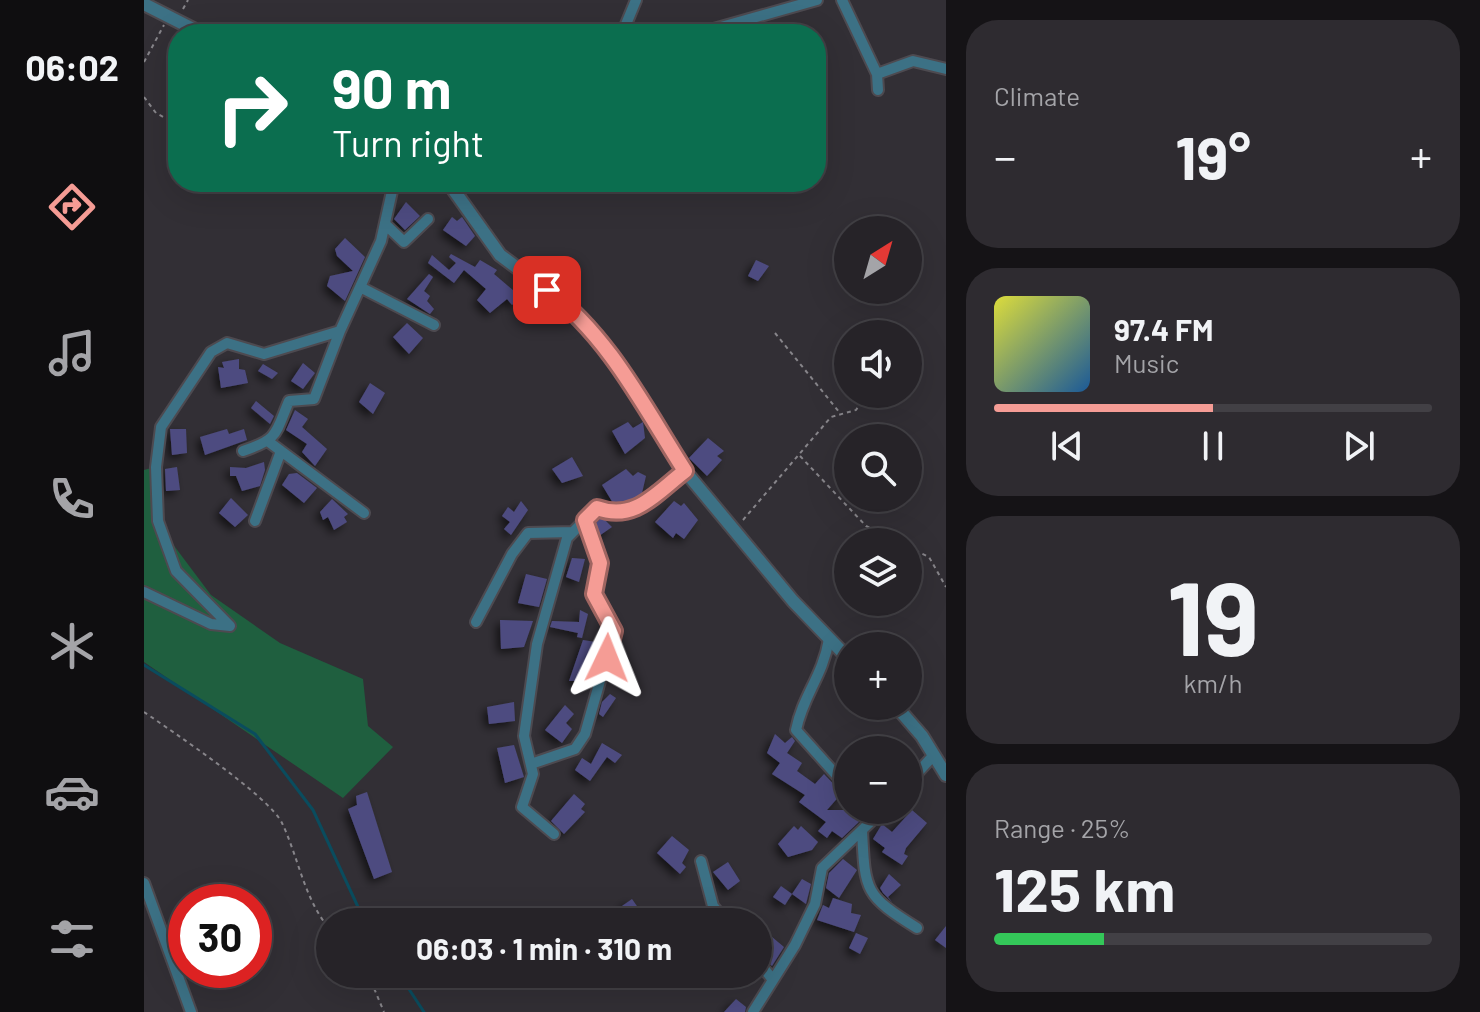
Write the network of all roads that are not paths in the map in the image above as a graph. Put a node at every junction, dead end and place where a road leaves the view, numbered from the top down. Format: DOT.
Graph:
graph roads {
  1 [pos="636,0"];
  2 [pos="817,0"];
  3 [pos="842,0"];
  4 [pos="144,4"];
  5 [pos="183,24"];
  6 [pos="626,24"];
  7 [pos="732,24"];
  8 [pos="946,69"];
  9 [pos="877,74"];
  10 [pos="878,90"];
  11 [pos="392,192"];
  12 [pos="455,192"];
  13 [pos="428,219"];
  14 [pos="385,224"];
  15 [pos="360,287"];
  16 [pos="434,325"];
  17 [pos="340,331"];
  18 [pos="269,442"];
  19 [pos="243,451"];
  20 [pos="281,451"];
  21 [pos="685,471"];
  22 [pos="364,513"];
  23 [pos="585,520"];
  24 [pos="255,521"];
  25 [pos="573,532"];
  26 [pos="144,592"];
  27 [pos="476,622"];
  28 [pos="829,639"];
  29 [pos="834,644"];
  30 [pos="908,720"];
  31 [pos="933,756"];
  32 [pos="531,764"];
  33 [pos="922,768"];
  34 [pos="834,772"];
  35 [pos="946,775"];
  36 [pos="867,824"];
  37 [pos="862,830"];
  38 [pos="554,834"];
  39 [pos="701,861"];
  40 [pos="144,883"];
  41 [pos="715,908"];
  42 [pos="917,928"];
  43 [pos="773,980"];
  44 [pos="191,1012"];
  45 [pos="753,1012"];
  1 -- 6 [label="street"];
  2 -- 7 [label="street"];
  3 -- 9 [label="street"];
  4 -- 5 [label="street"];
  8 -- 9 [label="street"];
  9 -- 10 [label="street"];
  11 -- 14 [label="street"];
  12 -- 21 [label="street"];
  13 -- 14 [label="street"];
  14 -- 15 [label="street"];
  15 -- 16 [label="street"];
  15 -- 17 [label="street"];
  17 -- 18 [label="street"];
  17 -- 26 [label="street"];
  18 -- 19 [label="street"];
  18 -- 20 [label="street"];
  20 -- 22 [label="street"];
  20 -- 24 [label="street"];
  21 -- 23 [label="street"];
  21 -- 28 [label="street"];
  23 -- 25 [label="street"];
  23 -- 32 [label="street"];
  25 -- 27 [label="street"];
  25 -- 32 [label="street"];
  28 -- 29 [label="street"];
  28 -- 34 [label="street"];
  30 -- 31 [label="street"];
  31 -- 33 [label="street"];
  31 -- 35 [label="street"];
  32 -- 38 [label="street"];
  36 -- 37 [label="street"];
  37 -- 42 [label="street"];
  37 -- 43 [label="street"];
  39 -- 41 [label="street"];
  40 -- 44 [label="street"];
  43 -- 45 [label="street"];
}
